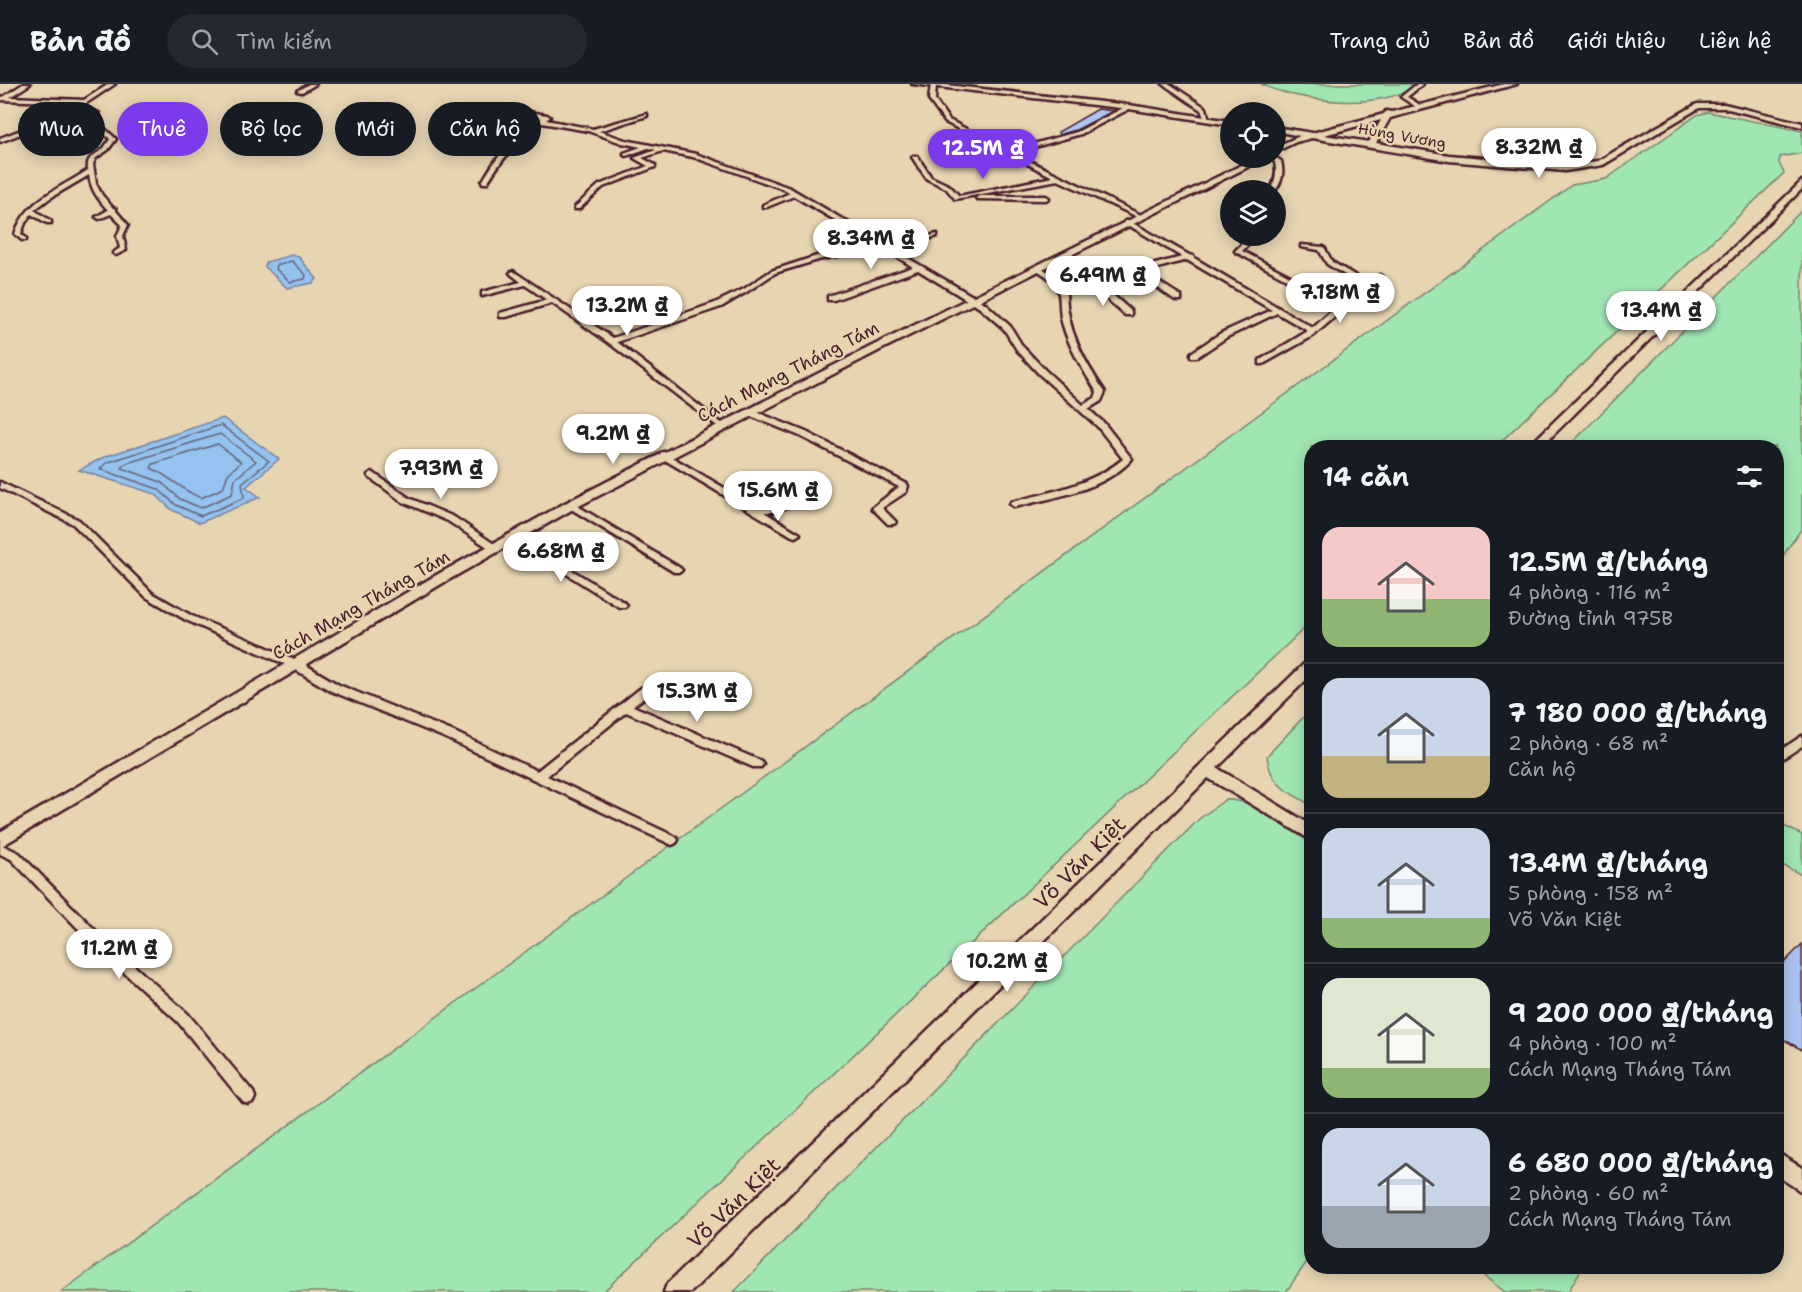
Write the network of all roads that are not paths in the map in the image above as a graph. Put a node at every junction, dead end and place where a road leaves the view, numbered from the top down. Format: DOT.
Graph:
graph roads {
  1 [pos="27,84"];
  2 [pos="112,84"];
  3 [pos="313,84"];
  4 [pos="916,84"];
  5 [pos="1166,84"];
  6 [pos="1420,84"];
  7 [pos="1513,84"];
  8 [pos="933,85"];
  9 [pos="300,90"];
  10 [pos="1,99"];
  11 [pos="49,102"];
  12 [pos="84,102"];
  13 [pos="1418,106"];
  14 [pos="1129,107"];
  15 [pos="1389,113"];
  16 [pos="645,115"];
  17 [pos="1207,119"];
  18 [pos="541,121"];
  19 [pos="1220,121"];
  20 [pos="1802,127"];
  21 [pos="1286,131"];
  22 [pos="18,132"];
  23 [pos="105,132"];
  24 [pos="594,132"];
  25 [pos="1313,135"];
  26 [pos="0,140"];
  27 [pos="1286,144"];
  28 [pos="1372,144"];
  29 [pos="648,146"];
  30 [pos="664,149"];
  31 [pos="105,150"];
  32 [pos="1010,152"];
  33 [pos="626,154"];
  34 [pos="96,156"];
  35 [pos="499,156"];
  36 [pos="915,157"];
  37 [pos="1241,168"];
  38 [pos="92,170"];
  39 [pos="1059,178"];
  40 [pos="1049,180"];
  41 [pos="485,182"];
  42 [pos="1802,184"];
  43 [pos="795,193"];
  44 [pos="967,197"];
  45 [pos="765,206"];
  46 [pos="577,208"];
  47 [pos="114,210"];
  48 [pos="31,211"];
  49 [pos="1140,216"];
  50 [pos="99,217"];
  51 [pos="49,222"];
  52 [pos="1128,222"];
  53 [pos="935,235"];
  54 [pos="24,239"];
  55 [pos="1244,246"];
  56 [pos="1303,246"];
  57 [pos="886,247"];
  58 [pos="116,254"];
  59 [pos="1191,257"];
  60 [pos="919,267"];
  61 [pos="1038,268"];
  62 [pos="1139,272"];
  63 [pos="513,273"];
  64 [pos="1379,277"];
  65 [pos="527,282"];
  66 [pos="1094,283"];
  67 [pos="1373,289"];
  68 [pos="1062,291"];
  69 [pos="485,294"];
  70 [pos="831,298"];
  71 [pos="1178,298"];
  72 [pos="554,300"];
  73 [pos="974,300"];
  74 [pos="1342,306"];
  75 [pos="1278,310"];
  76 [pos="1128,313"];
  77 [pos="503,315"];
  78 [pos="1313,331"];
  79 [pos="612,341"];
  80 [pos="1194,355"];
  81 [pos="1263,362"];
  82 [pos="1084,408"];
  83 [pos="751,413"];
  84 [pos="721,427"];
  85 [pos="1541,440"];
  86 [pos="663,455"];
  87 [pos="372,475"];
  88 [pos="0,485"];
  89 [pos="797,500"];
  90 [pos="1014,504"];
  91 [pos="571,505"];
  92 [pos="754,508"];
  93 [pos="891,522"];
  94 [pos="795,534"];
  95 [pos="514,537"];
  96 [pos="495,548"];
  97 [pos="677,570"];
  98 [pos="622,605"];
  99 [pos="296,664"];
  100 [pos="1304,673"];
  101 [pos="645,691"];
  102 [pos="627,708"];
  103 [pos="1802,740"];
  104 [pos="1784,753"];
  105 [pos="757,764"];
  106 [pos="1206,769"];
  107 [pos="539,776"];
  108 [pos="1304,829"];
  109 [pos="0,840"];
  110 [pos="672,840"];
  111 [pos="0,849"];
  112 [pos="248,1097"];
  113 [pos="1784,1168"];
  114 [pos="1802,1181"];
  115 [pos="675,1292"];
  1 -- 10 [label="street"];
  2 -- 12 [label="street"];
  3 -- 9 [label="street"];
  4 -- 8 [label="street"];
  5 -- 17 [label="street"];
  6 -- 13 [label="street"];
  7 -- 13 [label="street"];
  8 -- 14 [label="street"];
  8 -- 32 [label="street"];
  10 -- 11 [label="street"];
  13 -- 15 [label="street"];
  14 -- 17 [label="street"];
  14 -- 32 [label="street"];
  15 -- 25 [label="street"];
  15 -- 28 [label="street"];
  16 -- 24 [label="street"];
  17 -- 19 [label="street"];
  18 -- 24 [label="street"];
  20 -- 28 [label="street, Hùng Vương"];
  21 -- 25 [label="street, Hùng Vương"];
  22 -- 26 [label="street"];
  23 -- 31 [label="street"];
  24 -- 29 [label="street"];
  25 -- 27 [label="street"];
  25 -- 28 [label="street, Hùng Vương"];
  29 -- 30 [label="street"];
  29 -- 33 [label="street"];
  30 -- 43 [label="street"];
  30 -- 46 [label="street"];
  32 -- 39 [label="street"];
  34 -- 38 [label="street"];
  35 -- 41 [label="street"];
  36 -- 44 [label="street"];
  37 -- 49 [label="street, Cách Mạng Tháng Tám"];
  38 -- 47 [label="street"];
  38 -- 48 [label="street"];
  39 -- 40 [label="street"];
  39 -- 49 [label="street"];
  40 -- 44 [label="street"];
  40 -- 44 [label="street"];
  42 -- 85 [label="street"];
  43 -- 45 [label="street"];
  43 -- 57 [label="street"];
  47 -- 50 [label="street"];
  47 -- 58 [label="street"];
  48 -- 51 [label="street"];
  48 -- 54 [label="street"];
  49 -- 52 [label="street, Cách Mạng Tháng Tám"];
  52 -- 59 [label="street"];
  52 -- 61 [label="street, Cách Mạng Tháng Tám"];
  53 -- 57 [label="street"];
  55 -- 74 [label="street"];
  56 -- 67 [label="street"];
  57 -- 60 [label="street"];
  57 -- 79 [label="street"];
  59 -- 62 [label="street"];
  59 -- 75 [label="street"];
  60 -- 70 [label="street"];
  60 -- 73 [label="street"];
  61 -- 68 [label="street"];
  61 -- 73 [label="street, Cách Mạng Tháng Tám"];
  62 -- 66 [label="street"];
  62 -- 71 [label="street"];
  63 -- 65 [label="street"];
  64 -- 67 [label="street"];
  65 -- 69 [label="street"];
  65 -- 72 [label="street"];
  66 -- 68 [label="street"];
  66 -- 76 [label="street"];
  67 -- 74 [label="street"];
  68 -- 82 [label="street"];
  72 -- 77 [label="street"];
  72 -- 79 [label="street"];
  73 -- 82 [label="street"];
  73 -- 83 [label="street, Cách Mạng Tháng Tám"];
  74 -- 78 [label="street"];
  75 -- 78 [label="street"];
  75 -- 80 [label="street"];
  78 -- 81 [label="street"];
  79 -- 84 [label="street"];
  82 -- 90 [label="street"];
  83 -- 84 [label="street, Cách Mạng Tháng Tám"];
  83 -- 93 [label="street"];
  84 -- 86 [label="street, Cách Mạng Tháng Tám"];
  86 -- 91 [label="street, Cách Mạng Tháng Tám"];
  86 -- 92 [label="street"];
  87 -- 96 [label="street"];
  88 -- 99 [label="street"];
  89 -- 92 [label="street"];
  91 -- 95 [label="street, Cách Mạng Tháng Tám"];
  91 -- 97 [label="street"];
  92 -- 94 [label="street"];
  95 -- 96 [label="street, Cách Mạng Tháng Tám"];
  95 -- 98 [label="street"];
  96 -- 99 [label="street, Cách Mạng Tháng Tám"];
  99 -- 107 [label="street"];
  99 -- 109 [label="street, Cách Mạng Tháng Tám"];
  100 -- 106 [label="street, Võ Văn Kiệt"];
  101 -- 102 [label="street"];
  102 -- 105 [label="street"];
  102 -- 107 [label="street"];
  103 -- 104 [label="street"];
  106 -- 108 [label="street"];
  106 -- 115 [label="street, Võ Văn Kiệt"];
  107 -- 110 [label="street"];
  111 -- 112 [label="street"];
  113 -- 114 [label="street"];
}
